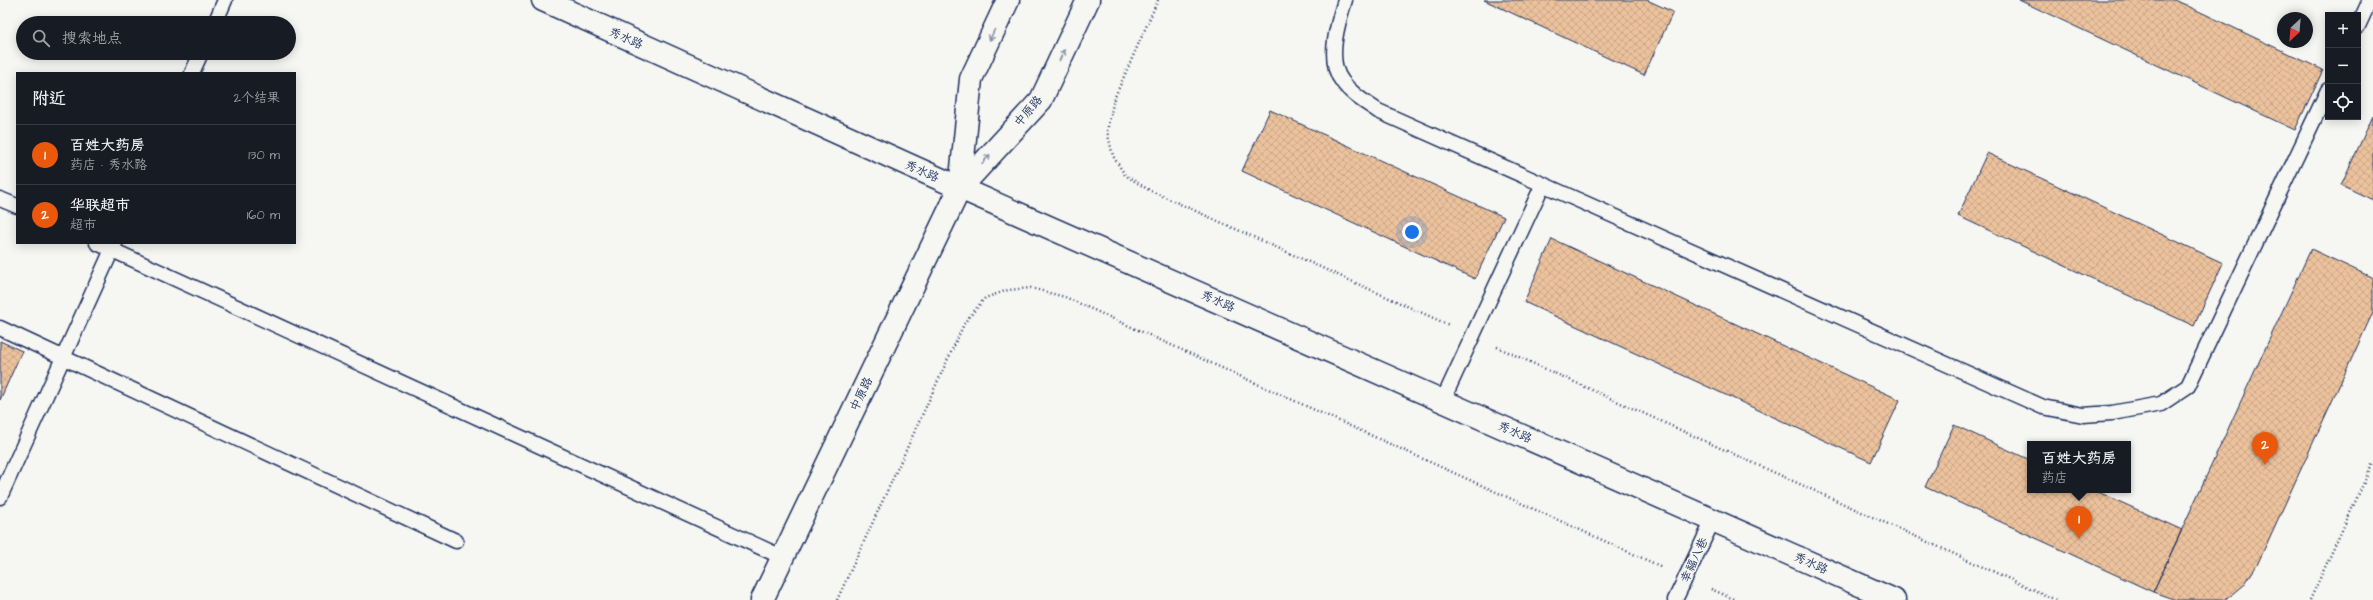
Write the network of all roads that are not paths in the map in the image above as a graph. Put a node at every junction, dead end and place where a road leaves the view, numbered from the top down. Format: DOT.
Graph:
graph roads {
  1 [pos="225,0"];
  2 [pos="543,0"];
  3 [pos="1008,0"];
  4 [pos="1088,0"];
  5 [pos="1345,0"];
  6 [pos="2370,0"];
  7 [pos="218,16"];
  8 [pos="2361,20"];
  9 [pos="198,60"];
  10 [pos="192,72"];
  11 [pos="2325,96"];
  12 [pos="1543,184"];
  13 [pos="960,188"];
  14 [pos="0,199"];
  15 [pos="16,206"];
  16 [pos="102,244"];
  17 [pos="113,246"];
  18 [pos="0,328"];
  19 [pos="63,358"];
  20 [pos="1443,400"];
  21 [pos="0,497"];
  22 [pos="1713,520"];
  23 [pos="456,541"];
  24 [pos="782,557"];
  25 [pos="762,600"];
  26 [pos="1675,600"];
  27 [pos="1894,600"];
  1 -- 7 [label="lane"];
  2 -- 13 [label="street, 秀水路"];
  3 -- 13 [label="street, 中原路, one-way"];
  13 -- 4 [label="street, 中原路, one-way"];
  5 -- 12 [label="lane"];
  6 -- 8 [label="lane"];
  9 -- 10 [label="lane"];
  11 -- 12 [label="lane"];
  12 -- 20 [label="lane"];
  13 -- 20 [label="street, 秀水路"];
  13 -- 24 [label="street, 中原路"];
  14 -- 15 [label="lane"];
  16 -- 17 [label="lane"];
  17 -- 19 [label="lane"];
  17 -- 24 [label="lane"];
  18 -- 19 [label="lane"];
  19 -- 21 [label="lane"];
  19 -- 23 [label="lane"];
  20 -- 22 [label="street, 秀水路"];
  22 -- 26 [label="lane, 幸福八巷"];
  22 -- 27 [label="street, 秀水路"];
  24 -- 25 [label="street, 中原路"];
}
